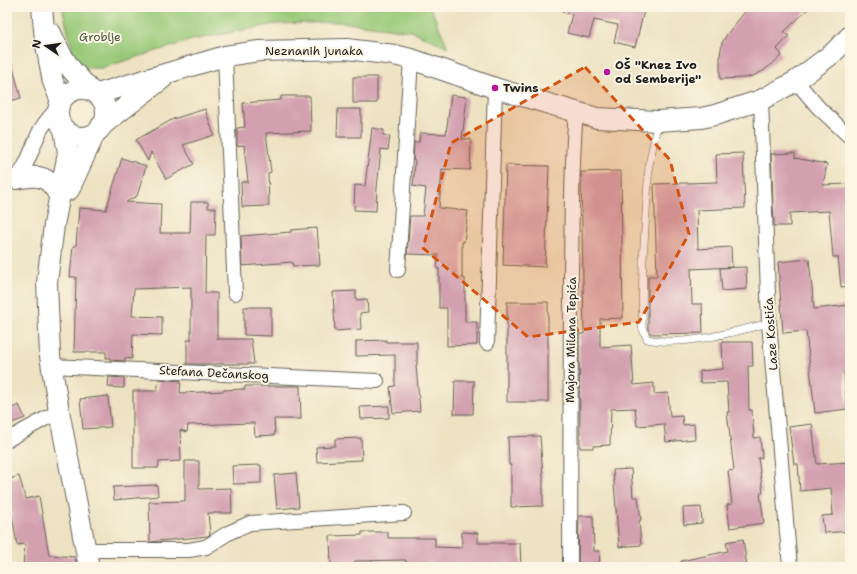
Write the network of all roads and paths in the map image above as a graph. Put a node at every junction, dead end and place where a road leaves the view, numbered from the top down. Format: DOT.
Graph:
graph roads {
  1 [pos="42,10"];
  2 [pos="850,36"];
  3 [pos="225,56"];
  4 [pos="411,59"];
  5 [pos="173,71"];
  6 [pos="796,82"];
  7 [pos="495,88"];
  8 [pos="94,93"];
  9 [pos="760,100"];
  10 [pos="576,112"];
  11 [pos="61,115"];
  12 [pos="658,121"];
  13 [pos="98,130"];
  14 [pos="850,137"];
  15 [pos="11,180"];
  16 [pos="59,196"];
  17 [pos="54,225"];
  18 [pos="398,270"];
  19 [pos="235,292"];
  20 [pos="770,323"];
  21 [pos="487,343"];
  22 [pos="51,366"];
  23 [pos="377,380"];
  24 [pos="59,411"];
  25 [pos="7,440"];
  26 [pos="404,513"];
  27 [pos="88,559"];
  28 [pos="570,567"];
  29 [pos="790,567"];
  1 -- 8 [label="main road"];
  1 -- 11 [label="main road"];
  2 -- 6 [label="main road, Neznanih junaka"];
  3 -- 4 [label="main road, Neznanih junaka"];
  3 -- 5 [label="main road, Neznanih junaka"];
  3 -- 19 [label="street"];
  4 -- 7 [label="main road, Neznanih junaka"];
  4 -- 18 [label="street"];
  5 -- 8 [label="main road, Neznanih junaka"];
  5 -- 13 [label="main road"];
  6 -- 9 [label="main road, Neznanih junaka"];
  6 -- 14 [label="street"];
  7 -- 10 [label="main road, Neznanih junaka"];
  7 -- 21 [label="street"];
  8 -- 11 [label="main road"];
  8 -- 13 [label="main road"];
  9 -- 12 [label="main road, Neznanih junaka"];
  9 -- 20 [label="street, Laze Kostića"];
  10 -- 12 [label="main road, Neznanih junaka"];
  10 -- 28 [label="street, Majora Milana Tepića"];
  11 -- 13 [label="main road"];
  11 -- 15 [label="street"];
  11 -- 16 [label="main road"];
  12 -- 20 [label="lane"];
  13 -- 17 [label="main road"];
  15 -- 16 [label="main road"];
  16 -- 17 [label="main road"];
  17 -- 22 [label="main road"];
  20 -- 29 [label="street, Laze Kostića"];
  22 -- 23 [label="street, Stefana Dečanskog"];
  22 -- 24 [label="main road"];
  24 -- 25 [label="street"];
  24 -- 27 [label="main road"];
  26 -- 27 [label="street"];
}
